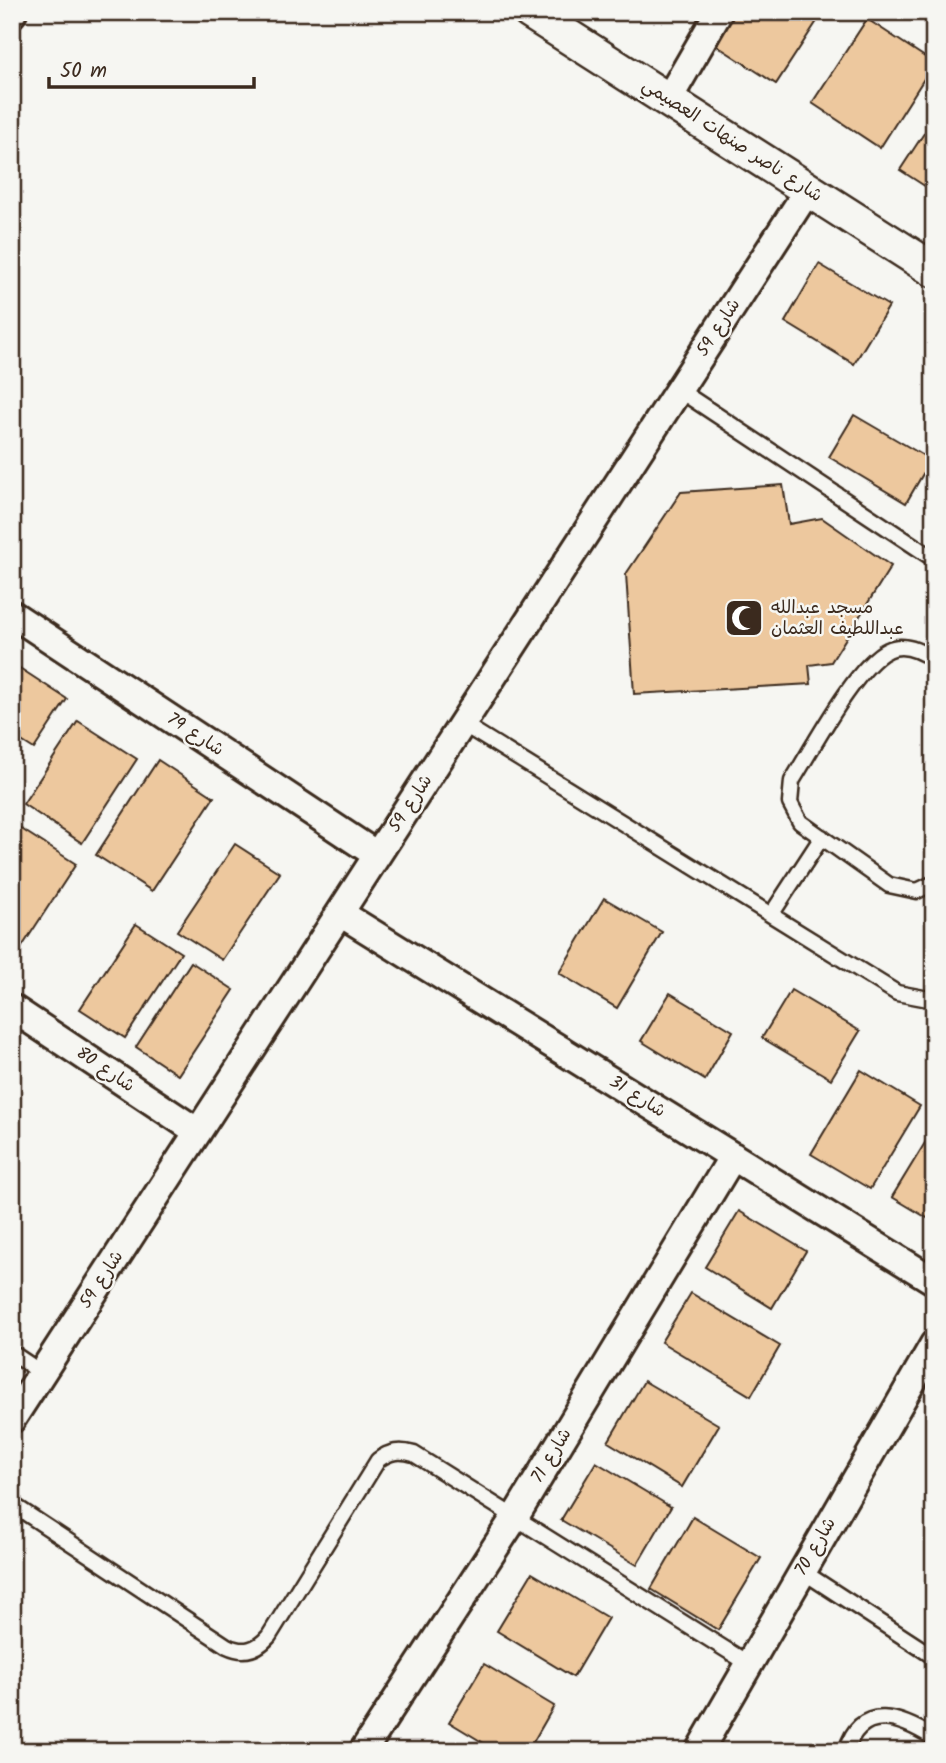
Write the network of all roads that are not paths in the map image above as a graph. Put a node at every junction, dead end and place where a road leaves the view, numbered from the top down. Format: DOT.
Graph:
graph roads {
  1 [pos="530,12"];
  2 [pos="719,12"];
  3 [pos="668,100"];
  4 [pos="808,190"];
  5 [pos="934,270"];
  6 [pos="679,390"];
  7 [pos="934,559"];
  8 [pos="12,614"];
  9 [pos="934,660"];
  10 [pos="463,724"];
  11 [pos="822,838"];
  12 [pos="377,855"];
  13 [pos="934,883"];
  14 [pos="340,913"];
  15 [pos="771,915"];
  16 [pos="934,1001"];
  17 [pos="12,1008"];
  18 [pos="198,1132"];
  19 [pos="733,1156"];
  20 [pos="934,1282"];
  21 [pos="934,1345"];
  22 [pos="12,1353"];
  23 [pos="42,1373"];
  24 [pos="12,1419"];
  25 [pos="12,1504"];
  26 [pos="515,1517"];
  27 [pos="802,1571"];
  28 [pos="934,1657"];
  29 [pos="749,1664"];
  30 [pos="934,1738"];
  31 [pos="363,1751"];
  32 [pos="699,1751"];
  33 [pos="846,1751"];
  1 -- 3 [label="street, شارع ناصر صنهات العصيمي"];
  2 -- 3 [label="street"];
  3 -- 4 [label="street, شارع ناصر صنهات العصيمي"];
  4 -- 5 [label="street, شارع ناصر صنهات العصيمي"];
  4 -- 6 [label="street, شارع 59"];
  6 -- 7 [label="lane"];
  6 -- 10 [label="street, شارع 59"];
  8 -- 12 [label="street, شارع 79"];
  9 -- 11 [label="lane"];
  10 -- 12 [label="street, شارع 59"];
  10 -- 15 [label="lane"];
  11 -- 13 [label="lane"];
  11 -- 15 [label="lane"];
  12 -- 14 [label="street, شارع 59"];
  14 -- 18 [label="street, شارع 59"];
  14 -- 19 [label="street, شارع 31"];
  15 -- 16 [label="lane"];
  17 -- 18 [label="street, شارع 80"];
  18 -- 23 [label="street, شارع 59"];
  19 -- 20 [label="street, شارع 31"];
  19 -- 26 [label="street, شارع 71"];
  21 -- 27 [label="street, شارع 70"];
  22 -- 23 [label="lane"];
  23 -- 24 [label="street, شارع 59"];
  25 -- 26 [label="lane"];
  26 -- 29 [label="lane"];
  26 -- 31 [label="street, شارع 71"];
  27 -- 28 [label="lane"];
  27 -- 29 [label="street, شارع 70"];
  29 -- 32 [label="street, شارع 70"];
  30 -- 33 [label="lane"];
}
